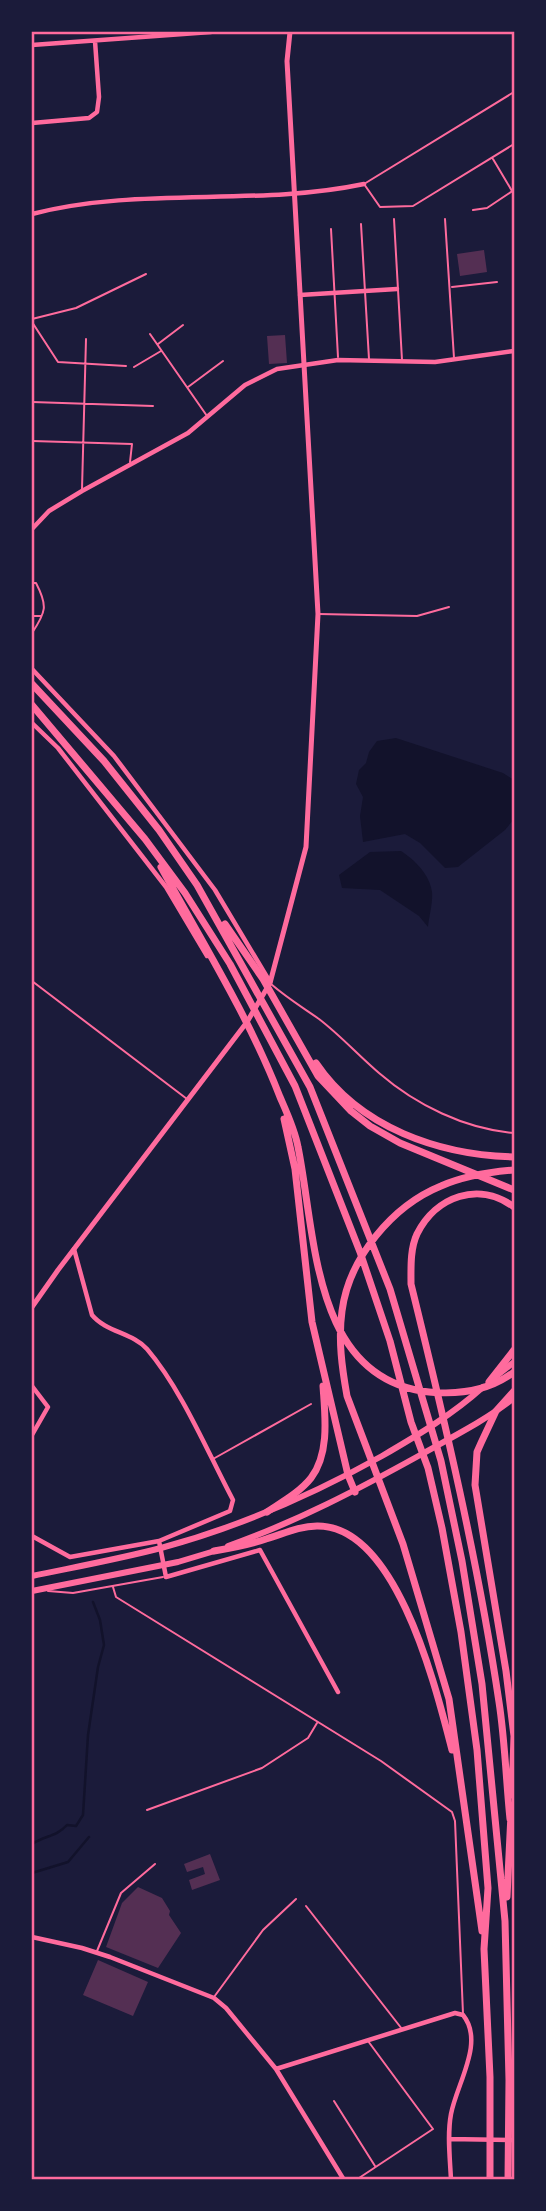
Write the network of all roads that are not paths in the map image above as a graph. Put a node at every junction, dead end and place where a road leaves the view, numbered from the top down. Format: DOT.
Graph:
graph roads {
  1 [pos="211,32"];
  2 [pos="290,32"];
  3 [pos="95,40"];
  4 [pos="32,45"];
  5 [pos="514,92"];
  6 [pos="32,123"];
  7 [pos="514,144"];
  8 [pos="492,158"];
  9 [pos="364,184"];
  10 [pos="513,191"];
  11 [pos="295,195"];
  12 [pos="473,210"];
  13 [pos="32,214"];
  14 [pos="394,219"];
  15 [pos="445,219"];
  16 [pos="361,224"];
  17 [pos="331,229"];
  18 [pos="146,274"];
  19 [pos="497,282"];
  20 [pos="451,288"];
  21 [pos="397,289"];
  22 [pos="365,291"];
  23 [pos="334,293"];
  24 [pos="299,297"];
  25 [pos="32,321"];
  26 [pos="183,325"];
  27 [pos="150,334"];
  28 [pos="86,339"];
  29 [pos="158,344"];
  30 [pos="162,350"];
  31 [pos="514,351"];
  32 [pos="454,359"];
  33 [pos="338,360"];
  34 [pos="223,361"];
  35 [pos="369,361"];
  36 [pos="402,361"];
  37 [pos="86,363"];
  38 [pos="303,365"];
  39 [pos="126,366"];
  40 [pos="134,367"];
  41 [pos="188,388"];
  42 [pos="32,402"];
  43 [pos="85,403"];
  44 [pos="153,406"];
  45 [pos="208,417"];
  46 [pos="32,441"];
  47 [pos="83,443"];
  48 [pos="129,464"];
  49 [pos="82,491"];
  50 [pos="32,529"];
  51 [pos="32,583"];
  52 [pos="449,607"];
  53 [pos="318,614"];
  54 [pos="32,616"];
  55 [pos="42,616"];
  56 [pos="32,633"];
  57 [pos="32,669"];
  58 [pos="32,684"];
  59 [pos="32,705"];
  60 [pos="32,723"];
  61 [pos="145,839"];
  62 [pos="197,885"];
  63 [pos="32,981"];
  64 [pos="270,983"];
  65 [pos="247,1022"];
  66 [pos="296,1034"];
  67 [pos="279,1094"];
  68 [pos="188,1100"];
  69 [pos="514,1133"];
  70 [pos="514,1157"];
  71 [pos="514,1170"];
  72 [pos="514,1191"];
  73 [pos="514,1207"];
  74 [pos="74,1249"];
  75 [pos="32,1307"];
  76 [pos="514,1350"];
  77 [pos="320,1360"];
  78 [pos="514,1362"];
  79 [pos="514,1373"];
  80 [pos="489,1382"];
  81 [pos="32,1386"];
  82 [pos="514,1391"];
  83 [pos="514,1398"];
  84 [pos="311,1404"];
  85 [pos="32,1435"];
  86 [pos="212,1460"];
  87 [pos="348,1475"];
  88 [pos="355,1492"];
  89 [pos="267,1512"];
  90 [pos="32,1536"];
  91 [pos="159,1545"];
  92 [pos="214,1551"];
  93 [pos="163,1565"];
  94 [pos="32,1576"];
  95 [pos="166,1577"];
  96 [pos="113,1587"];
  97 [pos="34,1591"];
  98 [pos="338,1692"];
  99 [pos="318,1723"];
  100 [pos="461,1785"];
  101 [pos="146,1810"];
  102 [pos="510,1819"];
  103 [pos="155,1864"];
  104 [pos="296,1899"];
  105 [pos="306,1906"];
  106 [pos="505,1921"];
  107 [pos="32,1937"];
  108 [pos="484,1949"];
  109 [pos="96,1952"];
  110 [pos="214,1998"];
  111 [pos="463,2015"];
  112 [pos="402,2029"];
  113 [pos="367,2039"];
  114 [pos="276,2069"];
  115 [pos="334,2101"];
  116 [pos="449,2139"];
  117 [pos="514,2140"];
  118 [pos="375,2167"];
  119 [pos="344,2179"];
  120 [pos="356,2179"];
  121 [pos="451,2179"];
  122 [pos="490,2179"];
  123 [pos="508,2179"];
  1 -- 3 [label="street"];
  2 -- 11 [label="street"];
  3 -- 4 [label="street"];
  3 -- 6 [label="street"];
  5 -- 9 [label="lane"];
  7 -- 8 [label="lane"];
  8 -- 9 [label="lane"];
  8 -- 10 [label="lane"];
  9 -- 11 [label="street"];
  10 -- 12 [label="lane"];
  11 -- 13 [label="street"];
  11 -- 24 [label="street"];
  14 -- 21 [label="lane"];
  15 -- 20 [label="lane"];
  16 -- 22 [label="lane"];
  17 -- 23 [label="lane"];
  18 -- 25 [label="lane"];
  19 -- 20 [label="lane"];
  20 -- 32 [label="lane"];
  21 -- 22 [label="street"];
  21 -- 36 [label="lane"];
  22 -- 23 [label="street"];
  22 -- 35 [label="lane"];
  23 -- 24 [label="street"];
  23 -- 33 [label="lane"];
  24 -- 38 [label="street"];
  25 -- 37 [label="lane"];
  26 -- 29 [label="lane"];
  27 -- 29 [label="lane"];
  28 -- 37 [label="lane"];
  29 -- 30 [label="lane"];
  30 -- 40 [label="lane"];
  30 -- 41 [label="lane"];
  31 -- 32 [label="street"];
  32 -- 36 [label="street"];
  33 -- 35 [label="street"];
  33 -- 38 [label="street"];
  34 -- 41 [label="lane"];
  35 -- 36 [label="street"];
  37 -- 39 [label="lane"];
  37 -- 43 [label="lane"];
  38 -- 45 [label="street"];
  38 -- 53 [label="street"];
  41 -- 45 [label="lane"];
  42 -- 43 [label="lane"];
  43 -- 44 [label="lane"];
  43 -- 47 [label="lane"];
  45 -- 48 [label="street"];
  46 -- 47 [label="lane"];
  47 -- 48 [label="lane"];
  47 -- 49 [label="lane"];
  48 -- 49 [label="street"];
  49 -- 50 [label="street"];
  51 -- 55 [label="lane"];
  52 -- 53 [label="lane"];
  53 -- 64 [label="street"];
  54 -- 55 [label="lane"];
  55 -- 56 [label="lane"];
  57 -- 64 [label="street"];
  58 -- 62 [label="highway"];
  59 -- 61 [label="highway"];
  60 -- 65 [label="street"];
  61 -- 67 [label="highway"];
  61 -- 108 [label="highway"];
  62 -- 66 [label="highway"];
  62 -- 106 [label="highway"];
  63 -- 68 [label="lane"];
  64 -- 65 [label="street"];
  64 -- 69 [label="lane"];
  65 -- 68 [label="street"];
  66 -- 70 [label="highway"];
  66 -- 72 [label="highway"];
  67 -- 77 [label="highway"];
  67 -- 79 [label="highway"];
  68 -- 74 [label="street"];
  71 -- 100 [label="highway"];
  73 -- 102 [label="highway"];
  74 -- 75 [label="street"];
  74 -- 86 [label="street"];
  76 -- 80 [label="highway"];
  77 -- 87 [label="highway"];
  77 -- 89 [label="highway"];
  78 -- 80 [label="main road"];
  80 -- 87 [label="main road"];
  81 -- 85 [label="street"];
  82 -- 102 [label="highway"];
  83 -- 88 [label="main road"];
  84 -- 86 [label="lane"];
  86 -- 91 [label="street"];
  87 -- 88 [label="highway"];
  87 -- 89 [label="main road"];
  88 -- 92 [label="main road"];
  89 -- 91 [label="main road"];
  90 -- 91 [label="street"];
  91 -- 93 [label="street"];
  91 -- 94 [label="main road"];
  92 -- 93 [label="main road"];
  92 -- 100 [label="highway"];
  93 -- 95 [label="street"];
  93 -- 97 [label="main road"];
  95 -- 96 [label="lane"];
  95 -- 98 [label="street"];
  96 -- 97 [label="lane"];
  96 -- 99 [label="lane"];
  99 -- 101 [label="lane"];
  99 -- 111 [label="lane"];
  100 -- 108 [label="highway"];
  102 -- 106 [label="highway"];
  103 -- 109 [label="lane"];
  104 -- 110 [label="lane"];
  105 -- 112 [label="lane"];
  106 -- 123 [label="highway"];
  107 -- 109 [label="street"];
  108 -- 122 [label="highway"];
  109 -- 110 [label="street"];
  110 -- 114 [label="street"];
  111 -- 112 [label="street"];
  111 -- 116 [label="street"];
  112 -- 113 [label="street"];
  113 -- 114 [label="street"];
  113 -- 118 [label="lane"];
  114 -- 119 [label="street"];
  115 -- 118 [label="lane"];
  116 -- 117 [label="street"];
  116 -- 121 [label="street"];
  118 -- 120 [label="lane"];
}
